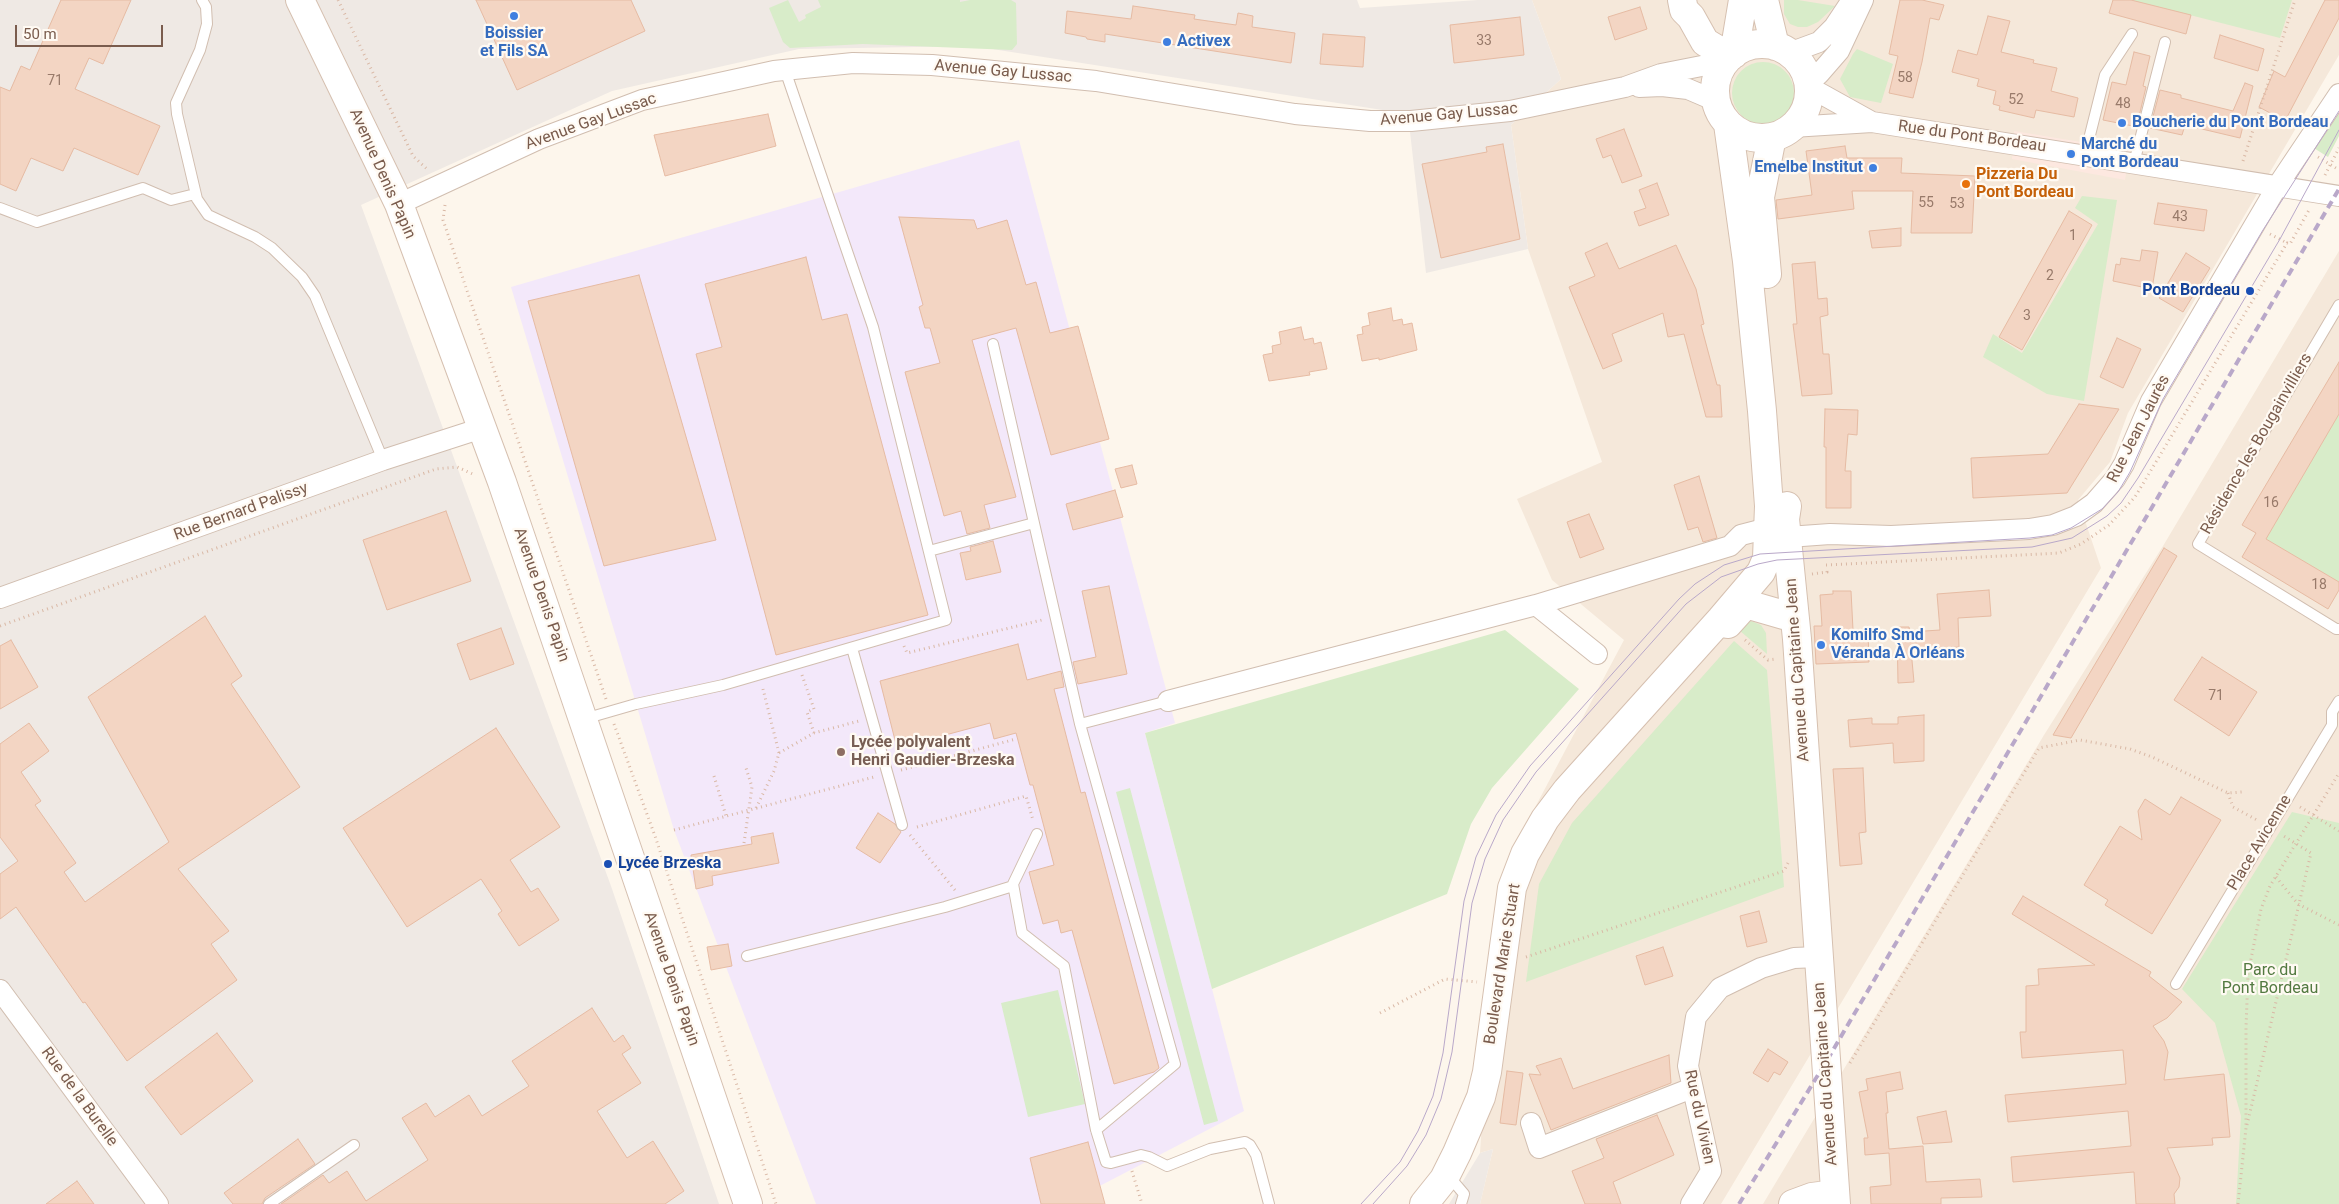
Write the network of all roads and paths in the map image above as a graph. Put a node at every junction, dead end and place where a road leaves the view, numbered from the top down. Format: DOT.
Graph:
graph roads {
  1 [pos="202,0"];
  2 [pos="300,0"];
  3 [pos="338,0"];
  4 [pos="1682,0"];
  5 [pos="1743,0"];
  6 [pos="1764,0"];
  7 [pos="1852,0"];
  8 [pos="1863,0"];
  9 [pos="2295,0"];
  10 [pos="2132,34"];
  11 [pos="2166,42"];
  12 [pos="1782,49"];
  13 [pos="1730,57"];
  14 [pos="786,70"];
  15 [pos="1809,85"];
  16 [pos="1625,87"];
  17 [pos="2339,94"];
  18 [pos="1722,112"];
  19 [pos="1872,122"];
  20 [pos="1782,132"];
  21 [pos="2085,154"];
  22 [pos="2312,154"];
  23 [pos="2134,163"];
  24 [pos="427,167"];
  25 [pos="2241,167"];
  26 [pos="2339,170"];
  27 [pos="2278,185"];
  28 [pos="196,194"];
  29 [pos="2339,196"];
  30 [pos="399,204"];
  31 [pos="0,208"];
  32 [pos="2339,305"];
  33 [pos="992,344"];
  34 [pos="482,428"];
  35 [pos="383,460"];
  36 [pos="481,479"];
  37 [pos="1034,523"];
  38 [pos="1775,547"];
  39 [pos="929,551"];
  40 [pos="0,598"];
  41 [pos="1746,604"];
  42 [pos="1536,605"];
  43 [pos="1784,616"];
  44 [pos="1056,617"];
  45 [pos="0,626"];
  46 [pos="2339,628"];
  47 [pos="900,634"];
  48 [pos="1739,635"];
  49 [pos="852,648"];
  50 [pos="1597,654"];
  51 [pos="1779,659"];
  52 [pos="798,663"];
  53 [pos="759,674"];
  54 [pos="1168,700"];
  55 [pos="2339,701"];
  56 [pos="871,718"];
  57 [pos="583,720"];
  58 [pos="1080,724"];
  59 [pos="814,732"];
  60 [pos="1016,739"];
  61 [pos="779,753"];
  62 [pos="746,768"];
  63 [pos="2339,772"];
  64 [pos="887,774"];
  65 [pos="714,776"];
  66 [pos="2242,792"];
  67 [pos="2228,794"];
  68 [pos="2297,805"];
  69 [pos="755,809"];
  70 [pos="749,810"];
  71 [pos="726,816"];
  72 [pos="2314,816"];
  73 [pos="904,827"];
  74 [pos="2269,827"];
  75 [pos="674,830"];
  76 [pos="2339,831"];
  77 [pos="1037,834"];
  78 [pos="744,843"];
  79 [pos="2297,844"];
  80 [pos="1788,862"];
  81 [pos="2276,877"];
  82 [pos="1014,886"];
  83 [pos="958,894"];
  84 [pos="2298,904"];
  85 [pos="2339,925"];
  86 [pos="747,956"];
  87 [pos="1815,957"];
  88 [pos="1511,962"];
  89 [pos="1480,982"];
  90 [pos="2176,984"];
  91 [pos="0,990"];
  92 [pos="1380,1013"];
  93 [pos="1850,1064"];
  94 [pos="1692,1088"];
  95 [pos="1531,1124"];
  96 [pos="2246,1128"];
  97 [pos="1096,1130"];
  98 [pos="354,1145"];
  99 [pos="1128,1159"];
  100 [pos="1457,1192"];
  101 [pos="1831,1200"];
  102 [pos="158,1204"];
  103 [pos="269,1204"];
  104 [pos="748,1204"];
  105 [pos="1142,1204"];
  106 [pos="1269,1204"];
  107 [pos="1424,1204"];
  108 [pos="1436,1204"];
  109 [pos="1691,1204"];
  110 [pos="1792,1204"];
  111 [pos="2238,1204"];
  1 -- 28 [label="lane"];
  2 -- 30 [label="main road, Avenue Denis Papin"];
  3 -- 24 [label="path, Avenue Denis Papin"];
  4 -- 13 [label="main road"];
  5 -- 13 [label="main road"];
  6 -- 12 [label="main road"];
  7 -- 12 [label="street"];
  8 -- 15 [label="street"];
  9 -- 25 [label="path"];
  10 -- 21 [label="lane"];
  11 -- 23 [label="lane"];
  12 -- 13 [label="main road"];
  12 -- 15 [label="main road"];
  13 -- 16 [label="street, Avenue Gay Lussac"];
  13 -- 18 [label="main road"];
  14 -- 16 [label="street, Avenue Gay Lussac"];
  14 -- 30 [label="street, Avenue Gay Lussac"];
  14 -- 39 [label="lane"];
  15 -- 19 [label="street, Rue du Pont Bordeau"];
  15 -- 20 [label="main road"];
  16 -- 18 [label="street, Avenue Gay Lussac"];
  17 -- 27 [label="street, Rue Jean Jaurès"];
  18 -- 20 [label="main road"];
  18 -- 38 [label="main road, Avenue du Capitaine Jean"];
  19 -- 20 [label="street, Rue du Pont Bordeau"];
  19 -- 21 [label="street, Rue du Pont Bordeau"];
  20 -- 38 [label="main road, Avenue du Capitaine Jean"];
  21 -- 23 [label="street, Rue du Pont Bordeau"];
  22 -- 26 [label="path"];
  23 -- 27 [label="street, Rue du Pont Bordeau"];
  27 -- 29 [label="street, Rue du Pont Bordeau"];
  27 -- 38 [label="street, Rue Jean Jaurès"];
  28 -- 31 [label="lane"];
  28 -- 35 [label="lane"];
  30 -- 34 [label="main road, Avenue Denis Papin"];
  32 -- 46 [label="lane, Résidence les Bougainvilliers"];
  33 -- 37 [label="lane"];
  34 -- 35 [label="street, Rue Bernard Palissy"];
  34 -- 57 [label="main road, Avenue Denis Papin"];
  35 -- 40 [label="street, Rue Bernard Palissy"];
  36 -- 45 [label="path, Rue Bernard Palissy"];
  37 -- 39 [label="lane"];
  37 -- 44 [label="lane"];
  38 -- 41 [label="main road"];
  38 -- 42 [label="street, Rue Jean Jaurès"];
  38 -- 43 [label="main road, Avenue du Capitaine Jean"];
  38 -- 87 [label="main road, Avenue du Capitaine Jean"];
  38 -- 107 [label="main road, Boulevard Marie Stuart"];
  39 -- 47 [label="lane"];
  41 -- 43 [label="main road"];
  41 -- 88 [label="main road"];
  42 -- 50 [label="street"];
  42 -- 54 [label="street, Rue Jean Jaurès"];
  43 -- 87 [label="main road, Avenue du Capitaine Jean"];
  44 -- 47 [label="path"];
  44 -- 58 [label="lane"];
  47 -- 49 [label="lane"];
  48 -- 51 [label="path"];
  49 -- 52 [label="lane"];
  49 -- 56 [label="lane"];
  52 -- 53 [label="lane"];
  52 -- 59 [label="path"];
  53 -- 57 [label="lane"];
  53 -- 61 [label="path"];
  54 -- 58 [label="lane"];
  55 -- 74 [label="lane, Place Avicenne"];
  56 -- 59 [label="path"];
  56 -- 64 [label="lane"];
  57 -- 104 [label="main road, Avenue Denis Papin"];
  58 -- 97 [label="lane"];
  59 -- 61 [label="path"];
  60 -- 64 [label="path"];
  61 -- 69 [label="path"];
  62 -- 70 [label="path"];
  63 -- 72 [label="path"];
  64 -- 69 [label="path"];
  64 -- 73 [label="lane"];
  65 -- 71 [label="path"];
  66 -- 67 [label="path"];
  67 -- 74 [label="path"];
  67 -- 93 [label="path"];
  68 -- 72 [label="path"];
  69 -- 70 [label="path"];
  70 -- 71 [label="path"];
  70 -- 78 [label="path"];
  71 -- 75 [label="path"];
  72 -- 76 [label="path"];
  72 -- 79 [label="path"];
  73 -- 77 [label="path"];
  73 -- 83 [label="path"];
  74 -- 79 [label="path"];
  74 -- 90 [label="lane, Place Avicenne"];
  77 -- 82 [label="lane"];
  79 -- 81 [label="path"];
  79 -- 84 [label="path"];
  80 -- 88 [label="path"];
  81 -- 84 [label="path"];
  81 -- 96 [label="path"];
  82 -- 86 [label="lane"];
  82 -- 97 [label="lane"];
  84 -- 85 [label="path"];
  84 -- 96 [label="path"];
  87 -- 94 [label="street, Rue du Vivien"];
  87 -- 101 [label="main road, Avenue du Capitaine Jean"];
  88 -- 100 [label="main road"];
  89 -- 92 [label="path"];
  91 -- 102 [label="street, Rue de la Burelle"];
  94 -- 95 [label="street"];
  94 -- 109 [label="street, Rue du Vivien"];
  96 -- 111 [label="path"];
  97 -- 99 [label="lane"];
  98 -- 103 [label="lane"];
  99 -- 105 [label="path"];
  99 -- 106 [label="lane"];
  100 -- 108 [label="main road"];
  101 -- 110 [label="main road"];
}
